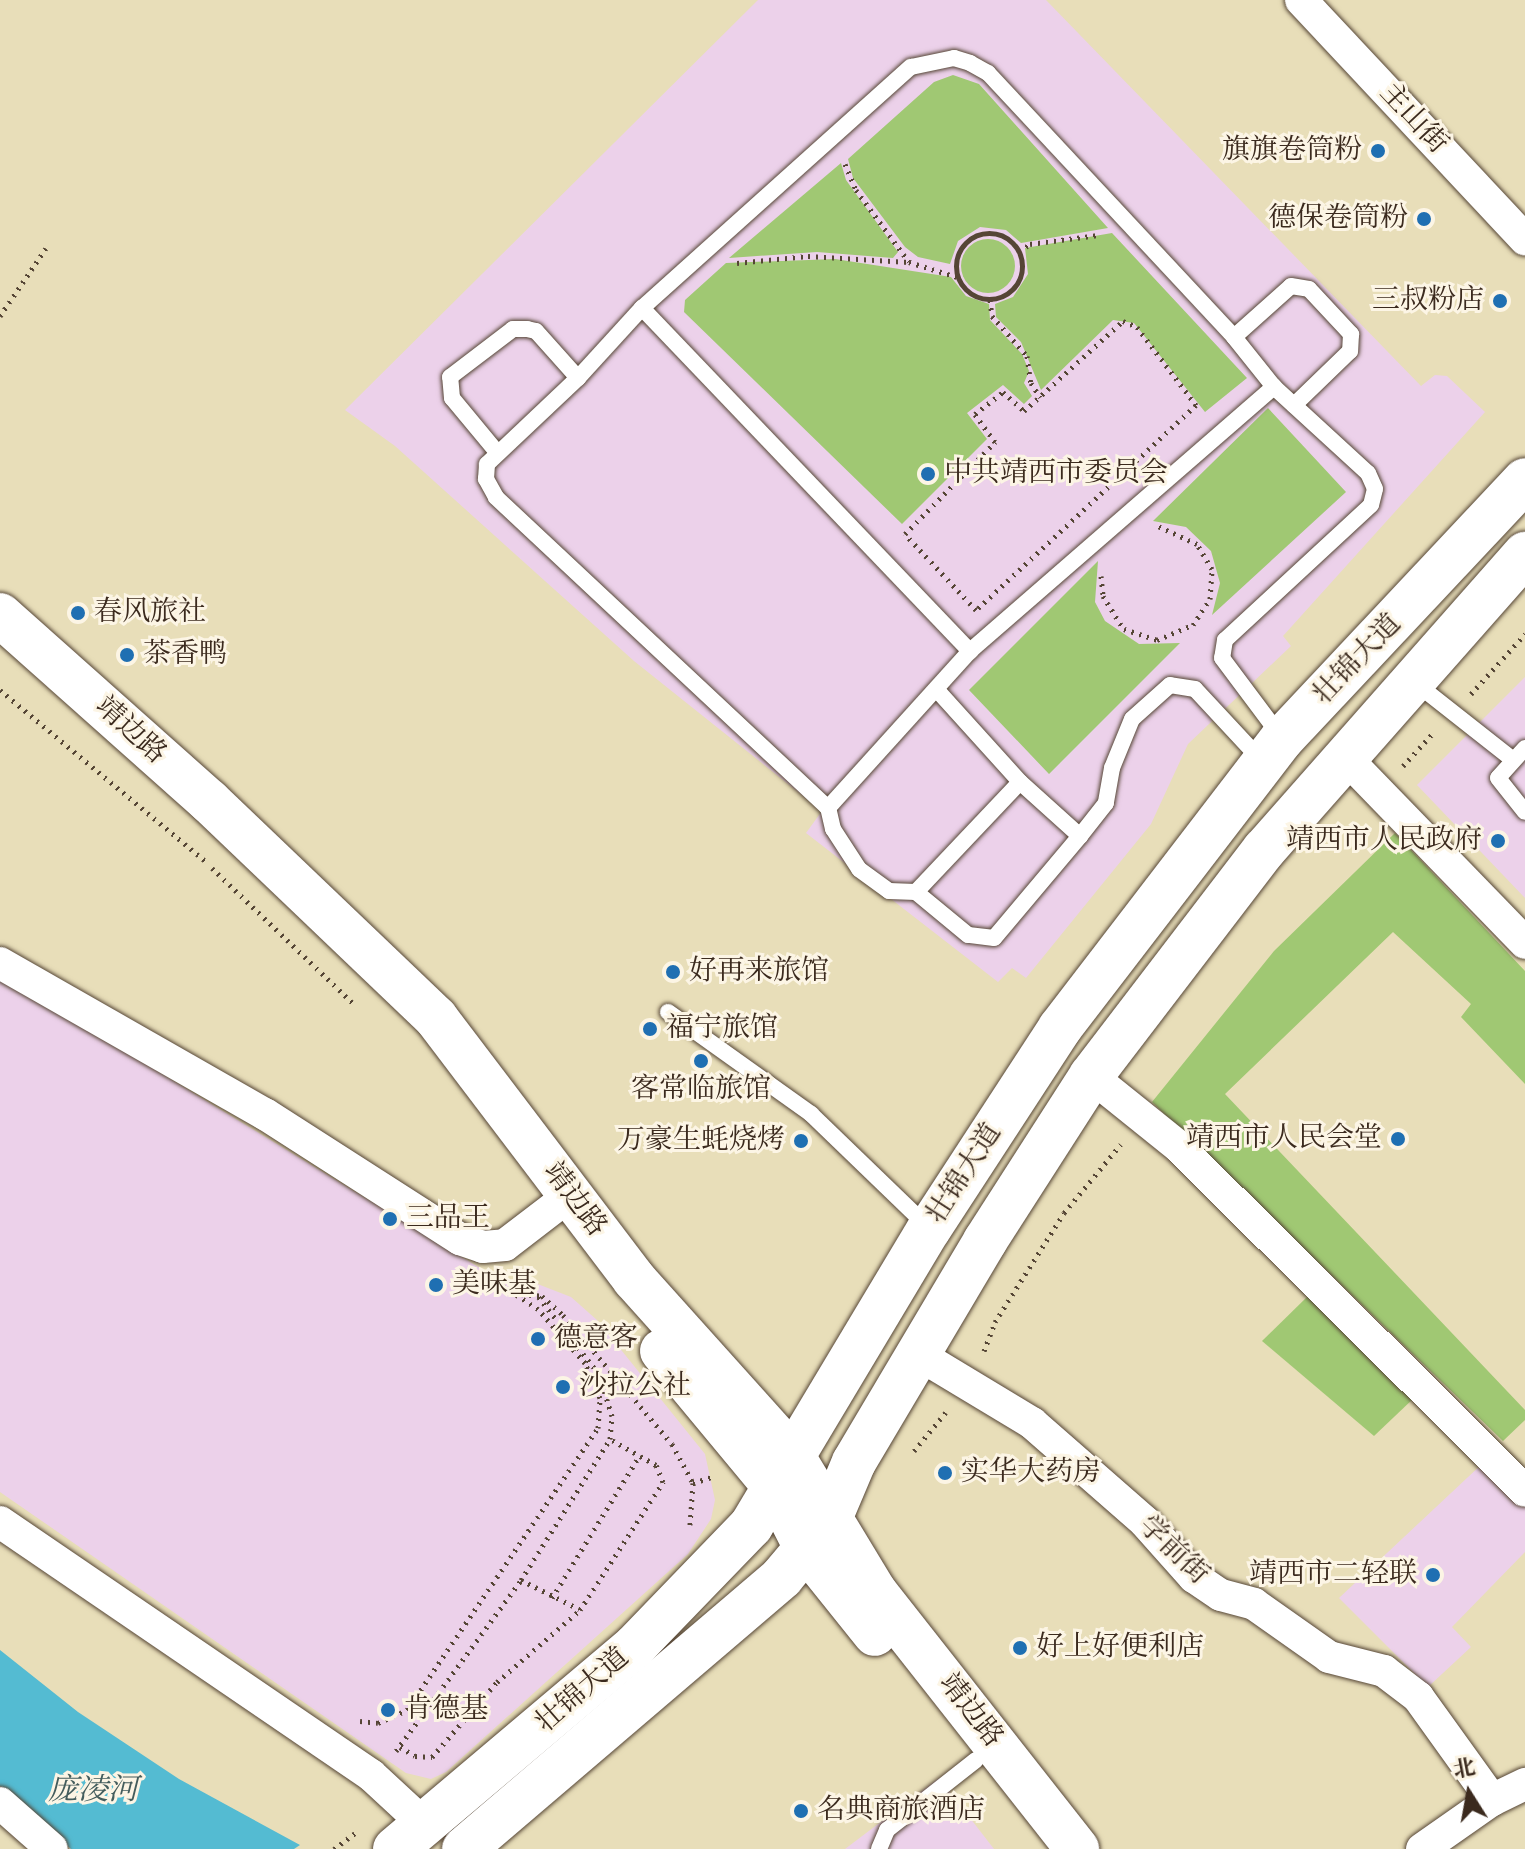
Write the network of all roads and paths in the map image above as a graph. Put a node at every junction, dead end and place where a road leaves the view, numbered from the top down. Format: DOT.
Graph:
graph roads {
  1 [pos="1301,0"];
  2 [pos="829,140"];
  3 [pos="1129,225"];
  4 [pos="1525,239"];
  5 [pos="46,248"];
  6 [pos="708,249"];
  7 [pos="1019,251"];
  8 [pos="909,262"];
  9 [pos="957,277"];
  10 [pos="990,300"];
  11 [pos="642,308"];
  12 [pos="0,316"];
  13 [pos="1234,337"];
  14 [pos="578,378"];
  15 [pos="1274,387"];
  16 [pos="1040,398"];
  17 [pos="1294,405"];
  18 [pos="496,451"];
  19 [pos="1525,480"];
  20 [pos="1104,491"];
  21 [pos="1125,512"];
  22 [pos="1074,519"];
  23 [pos="1094,540"];
  24 [pos="1525,554"];
  25 [pos="0,615"];
  26 [pos="970,651"];
  27 [pos="0,652"];
  28 [pos="1413,681"];
  29 [pos="0,690"];
  30 [pos="937,690"];
  31 [pos="1273,750"];
  32 [pos="1519,753"];
  33 [pos="1347,759"];
  34 [pos="1020,782"];
  35 [pos="828,808"];
  36 [pos="1525,812"];
  37 [pos="1080,836"];
  38 [pos="916,892"];
  39 [pos="1525,943"];
  40 [pos="0,963"];
  41 [pos="361,1009"];
  42 [pos="668,1012"];
  43 [pos="1091,1076"];
  44 [pos="1135,1109"];
  45 [pos="552,1209"];
  46 [pos="929,1229"];
  47 [pos="505,1245"];
  48 [pos="489,1278"];
  49 [pos="533,1293"];
  50 [pos="521,1294"];
  51 [pos="921,1356"];
  52 [pos="972,1384"];
  53 [pos="610,1439"];
  54 [pos="640,1455"];
  55 [pos="908,1460"];
  56 [pos="783,1471"];
  57 [pos="1525,1490"];
  58 [pos="832,1514"];
  59 [pos="0,1522"];
  60 [pos="689,1533"];
  61 [pos="806,1548"];
  62 [pos="0,1549"];
  63 [pos="521,1580"];
  64 [pos="552,1598"];
  65 [pos="580,1610"];
  66 [pos="353,1719"];
  67 [pos="363,1721"];
  68 [pos="372,1734"];
  69 [pos="381,1746"];
  70 [pos="400,1747"];
  71 [pos="392,1755"];
  72 [pos="976,1760"];
  73 [pos="401,1761"];
  74 [pos="1525,1784"];
  75 [pos="1492,1800"];
  76 [pos="0,1803"];
  77 [pos="410,1837"];
  78 [pos="52,1849"];
  79 [pos="464,1849"];
  80 [pos="879,1849"];
  81 [pos="1045,1849"];
  82 [pos="1077,1849"];
  83 [pos="1422,1849"];
  1 -- 4 [label="street, 主山街"];
  2 -- 3 [label="lane"];
  2 -- 6 [label="lane"];
  2 -- 8 [label="path"];
  3 -- 7 [label="path"];
  3 -- 13 [label="lane"];
  5 -- 12 [label="path"];
  6 -- 8 [label="path"];
  6 -- 11 [label="lane"];
  7 -- 9 [label="path"];
  7 -- 10 [label="path"];
  8 -- 9 [label="path"];
  9 -- 10 [label="path"];
  10 -- 16 [label="path"];
  11 -- 14 [label="lane"];
  11 -- 26 [label="lane"];
  13 -- 15 [label="lane"];
  13 -- 17 [label="lane"];
  14 -- 18 [label="lane"];
  14 -- 18 [label="lane"];
  15 -- 17 [label="lane"];
  15 -- 21 [label="lane"];
  16 -- 20 [label="path"];
  16 -- 22 [label="path"];
  17 -- 31 [label="lane"];
  18 -- 35 [label="lane"];
  19 -- 31 [label="main road, 壮锦大道"];
  20 -- 21 [label="path"];
  20 -- 22 [label="path"];
  21 -- 23 [label="lane"];
  21 -- 23 [label="path"];
  22 -- 23 [label="path"];
  23 -- 26 [label="lane"];
  24 -- 28 [label="main road, 壮锦大道"];
  25 -- 56 [label="main road, 靖边路"];
  26 -- 30 [label="lane"];
  27 -- 45 [label="main road, 靖边路"];
  28 -- 32 [label="lane"];
  28 -- 33 [label="main road, 壮锦大道"];
  29 -- 41 [label="path"];
  30 -- 34 [label="lane"];
  30 -- 35 [label="lane"];
  31 -- 37 [label="lane"];
  31 -- 46 [label="main road, 壮锦大道"];
  32 -- 36 [label="lane"];
  33 -- 39 [label="street"];
  33 -- 43 [label="main road, 壮锦大道"];
  34 -- 37 [label="lane"];
  34 -- 38 [label="lane"];
  35 -- 38 [label="lane"];
  37 -- 38 [label="lane"];
  40 -- 47 [label="street"];
  42 -- 46 [label="lane"];
  43 -- 44 [label="street"];
  43 -- 51 [label="main road, 壮锦大道"];
  44 -- 52 [label="path"];
  44 -- 57 [label="street"];
  45 -- 47 [label="street"];
  45 -- 56 [label="main road, 靖边路"];
  46 -- 56 [label="main road, 壮锦大道"];
  47 -- 49 [label="path"];
  48 -- 50 [label="path"];
  49 -- 50 [label="path"];
  49 -- 53 [label="path"];
  49 -- 60 [label="path"];
  50 -- 67 [label="path"];
  51 -- 52 [label="street, 学前街"];
  51 -- 58 [label="main road, 壮锦大道"];
  52 -- 55 [label="path"];
  52 -- 75 [label="street, 学前街"];
  53 -- 54 [label="path"];
  53 -- 63 [label="path"];
  54 -- 64 [label="path"];
  54 -- 65 [label="path"];
  56 -- 58 [label="main road, 靖边路"];
  56 -- 61 [label="main road, 靖边路"];
  56 -- 77 [label="main road, 壮锦大道"];
  58 -- 61 [label="main road, 壮锦大道"];
  58 -- 82 [label="main road, 靖边路"];
  59 -- 77 [label="street"];
  61 -- 72 [label="main road, 靖边路"];
  61 -- 79 [label="main road, 壮锦大道"];
  62 -- 77 [label="street"];
  63 -- 64 [label="path"];
  63 -- 70 [label="path"];
  64 -- 65 [label="path"];
  65 -- 70 [label="path"];
  66 -- 67 [label="path"];
  67 -- 68 [label="path"];
  69 -- 71 [label="path"];
  70 -- 71 [label="path"];
  71 -- 73 [label="path"];
  72 -- 80 [label="lane"];
  72 -- 81 [label="main road, 靖边路"];
  74 -- 75 [label="street"];
  75 -- 83 [label="street"];
  76 -- 78 [label="street"];
}
